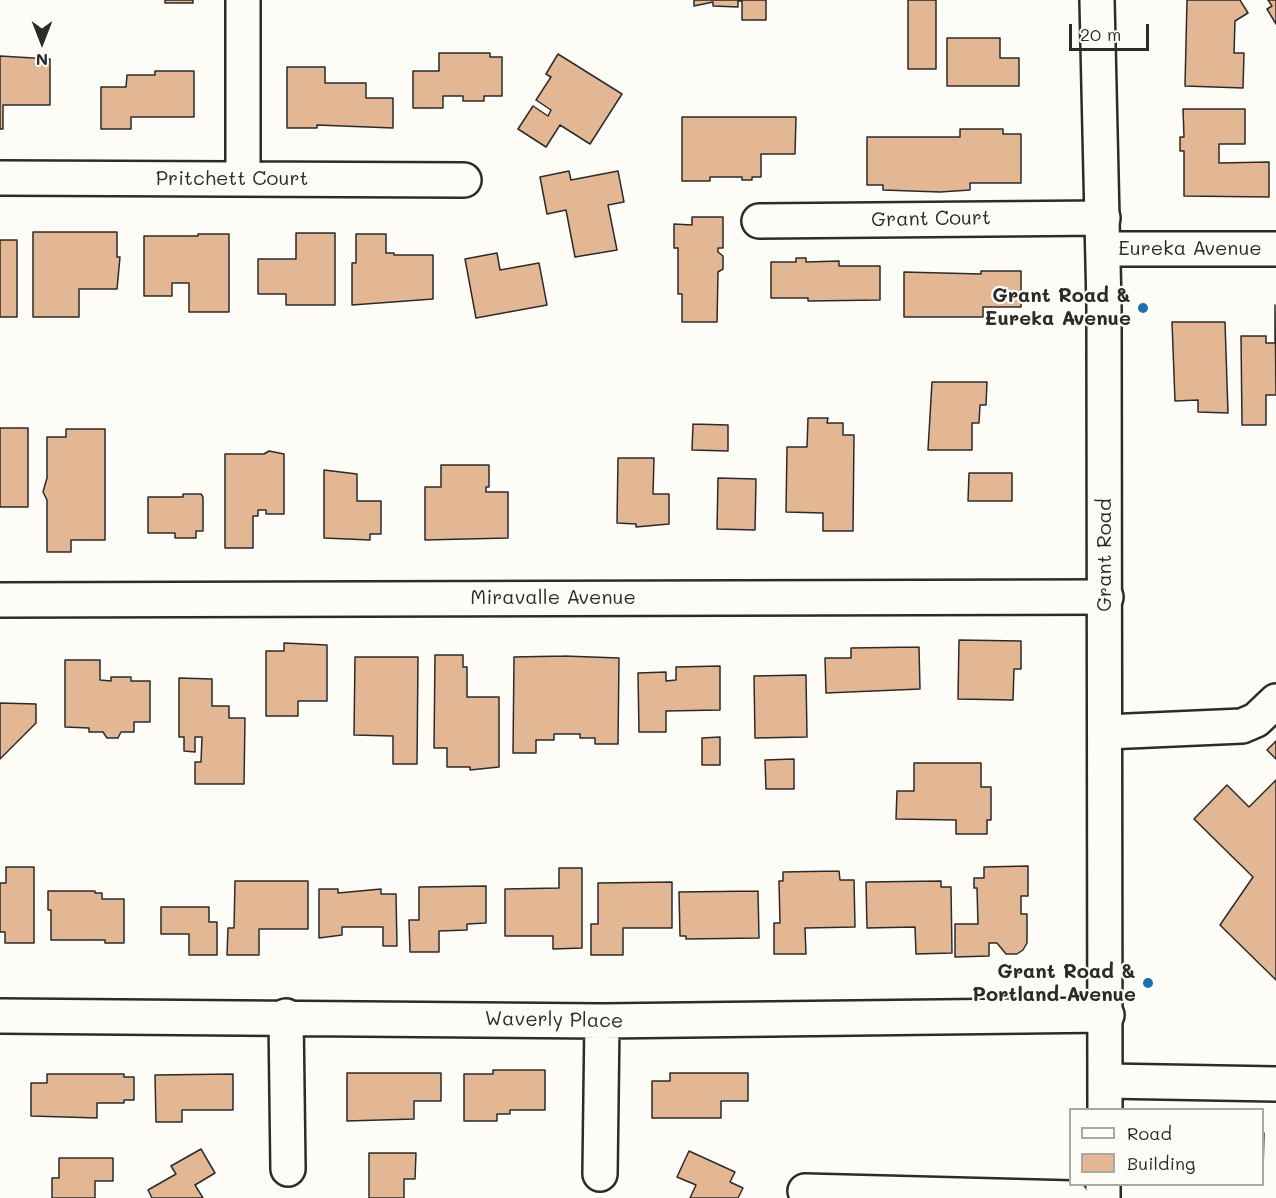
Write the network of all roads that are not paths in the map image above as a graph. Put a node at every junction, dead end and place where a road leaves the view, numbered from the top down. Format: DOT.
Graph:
graph roads {
  1 [pos="243,0"];
  2 [pos="1097,0"];
  3 [pos="0,178"];
  4 [pos="243,178"];
  5 [pos="464,180"];
  6 [pos="759,221"];
  7 [pos="1103,234"];
  8 [pos="1276,249"];
  9 [pos="1106,597"];
  10 [pos="0,600"];
  11 [pos="1276,701"];
  12 [pos="1106,732"];
  13 [pos="1107,1015"];
  14 [pos="0,1016"];
  15 [pos="286,1016"];
  16 [pos="603,1021"];
  17 [pos="1276,1084"];
  18 [pos="1106,1096"];
  19 [pos="288,1169"];
  20 [pos="600,1174"];
  21 [pos="805,1191"];
  22 [pos="1072,1198"];
  1 -- 4 [label="street"];
  2 -- 7 [label="street, Grant Road"];
  3 -- 4 [label="street, Pritchett Court"];
  4 -- 5 [label="street, Pritchett Court"];
  6 -- 7 [label="street, Grant Court"];
  7 -- 8 [label="street, Eureka Avenue"];
  7 -- 9 [label="street, Grant Road"];
  9 -- 10 [label="street, Miravalle Avenue"];
  9 -- 12 [label="street, Grant Road"];
  11 -- 12 [label="street"];
  12 -- 13 [label="street, Grant Road"];
  13 -- 16 [label="street, Waverly Place"];
  13 -- 18 [label="street, Grant Road"];
  14 -- 15 [label="street, Waverly Place"];
  15 -- 16 [label="street, Waverly Place"];
  15 -- 19 [label="street"];
  16 -- 20 [label="street"];
  17 -- 18 [label="street"];
  21 -- 22 [label="street"];
}
